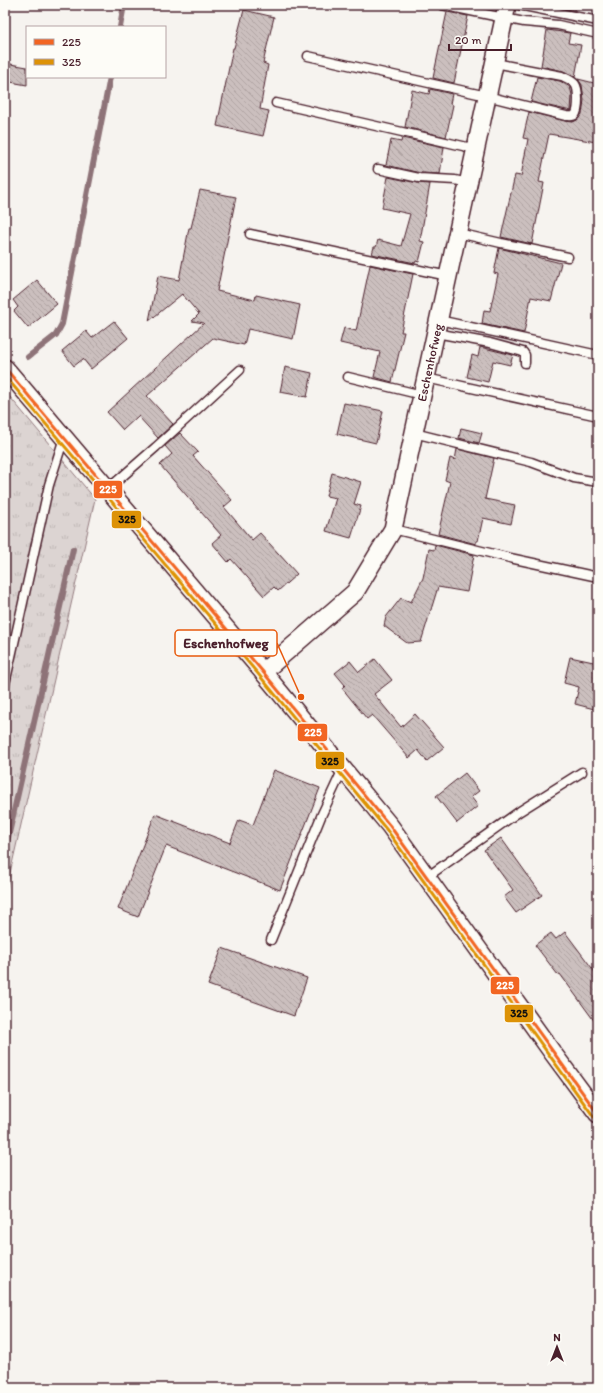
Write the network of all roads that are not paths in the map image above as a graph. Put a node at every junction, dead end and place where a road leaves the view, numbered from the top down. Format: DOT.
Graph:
graph roads {
  1 [pos="442,5"];
  2 [pos="519,5"];
  3 [pos="506,12"];
  4 [pos="598,21"];
  5 [pos="598,34"];
  6 [pos="308,56"];
  7 [pos="494,63"];
  8 [pos="487,96"];
  9 [pos="276,103"];
  10 [pos="476,149"];
  11 [pos="378,169"];
  12 [pos="468,183"];
  13 [pos="458,233"];
  14 [pos="250,234"];
  15 [pos="568,256"];
  16 [pos="448,276"];
  17 [pos="437,327"];
  18 [pos="598,355"];
  19 [pos="525,363"];
  20 [pos="5,368"];
  21 [pos="240,370"];
  22 [pos="348,377"];
  23 [pos="426,378"];
  24 [pos="422,395"];
  25 [pos="598,416"];
  26 [pos="414,433"];
  27 [pos="65,436"];
  28 [pos="598,482"];
  29 [pos="108,489"];
  30 [pos="393,529"];
  31 [pos="598,577"];
  32 [pos="263,672"];
  33 [pos="5,684"];
  34 [pos="343,769"];
  35 [pos="582,772"];
  36 [pos="427,877"];
  37 [pos="271,940"];
  38 [pos="598,1114"];
  1 -- 3 [label="lane"];
  2 -- 4 [label="lane"];
  3 -- 5 [label="lane"];
  3 -- 7 [label="street, Eschenhofweg"];
  6 -- 8 [label="lane"];
  7 -- 8 [label="street, Eschenhofweg"];
  7 -- 8 [label="lane"];
  8 -- 10 [label="street, Eschenhofweg"];
  9 -- 10 [label="lane"];
  10 -- 12 [label="street, Eschenhofweg"];
  11 -- 12 [label="lane"];
  12 -- 13 [label="street, Eschenhofweg"];
  13 -- 15 [label="lane"];
  13 -- 16 [label="street, Eschenhofweg"];
  14 -- 16 [label="lane"];
  16 -- 17 [label="street, Eschenhofweg"];
  17 -- 18 [label="lane"];
  17 -- 19 [label="lane"];
  17 -- 23 [label="street, Eschenhofweg"];
  20 -- 27 [label="street"];
  21 -- 29 [label="lane"];
  22 -- 24 [label="lane"];
  23 -- 24 [label="street, Eschenhofweg"];
  23 -- 25 [label="lane"];
  24 -- 26 [label="street, Eschenhofweg"];
  26 -- 28 [label="lane"];
  26 -- 30 [label="street, Eschenhofweg"];
  27 -- 29 [label="street"];
  27 -- 33 [label="lane"];
  29 -- 32 [label="street"];
  30 -- 31 [label="lane"];
  30 -- 32 [label="street, Eschenhofweg"];
  32 -- 34 [label="street"];
  34 -- 36 [label="street"];
  34 -- 37 [label="lane"];
  35 -- 36 [label="lane"];
  36 -- 38 [label="street"];
}
